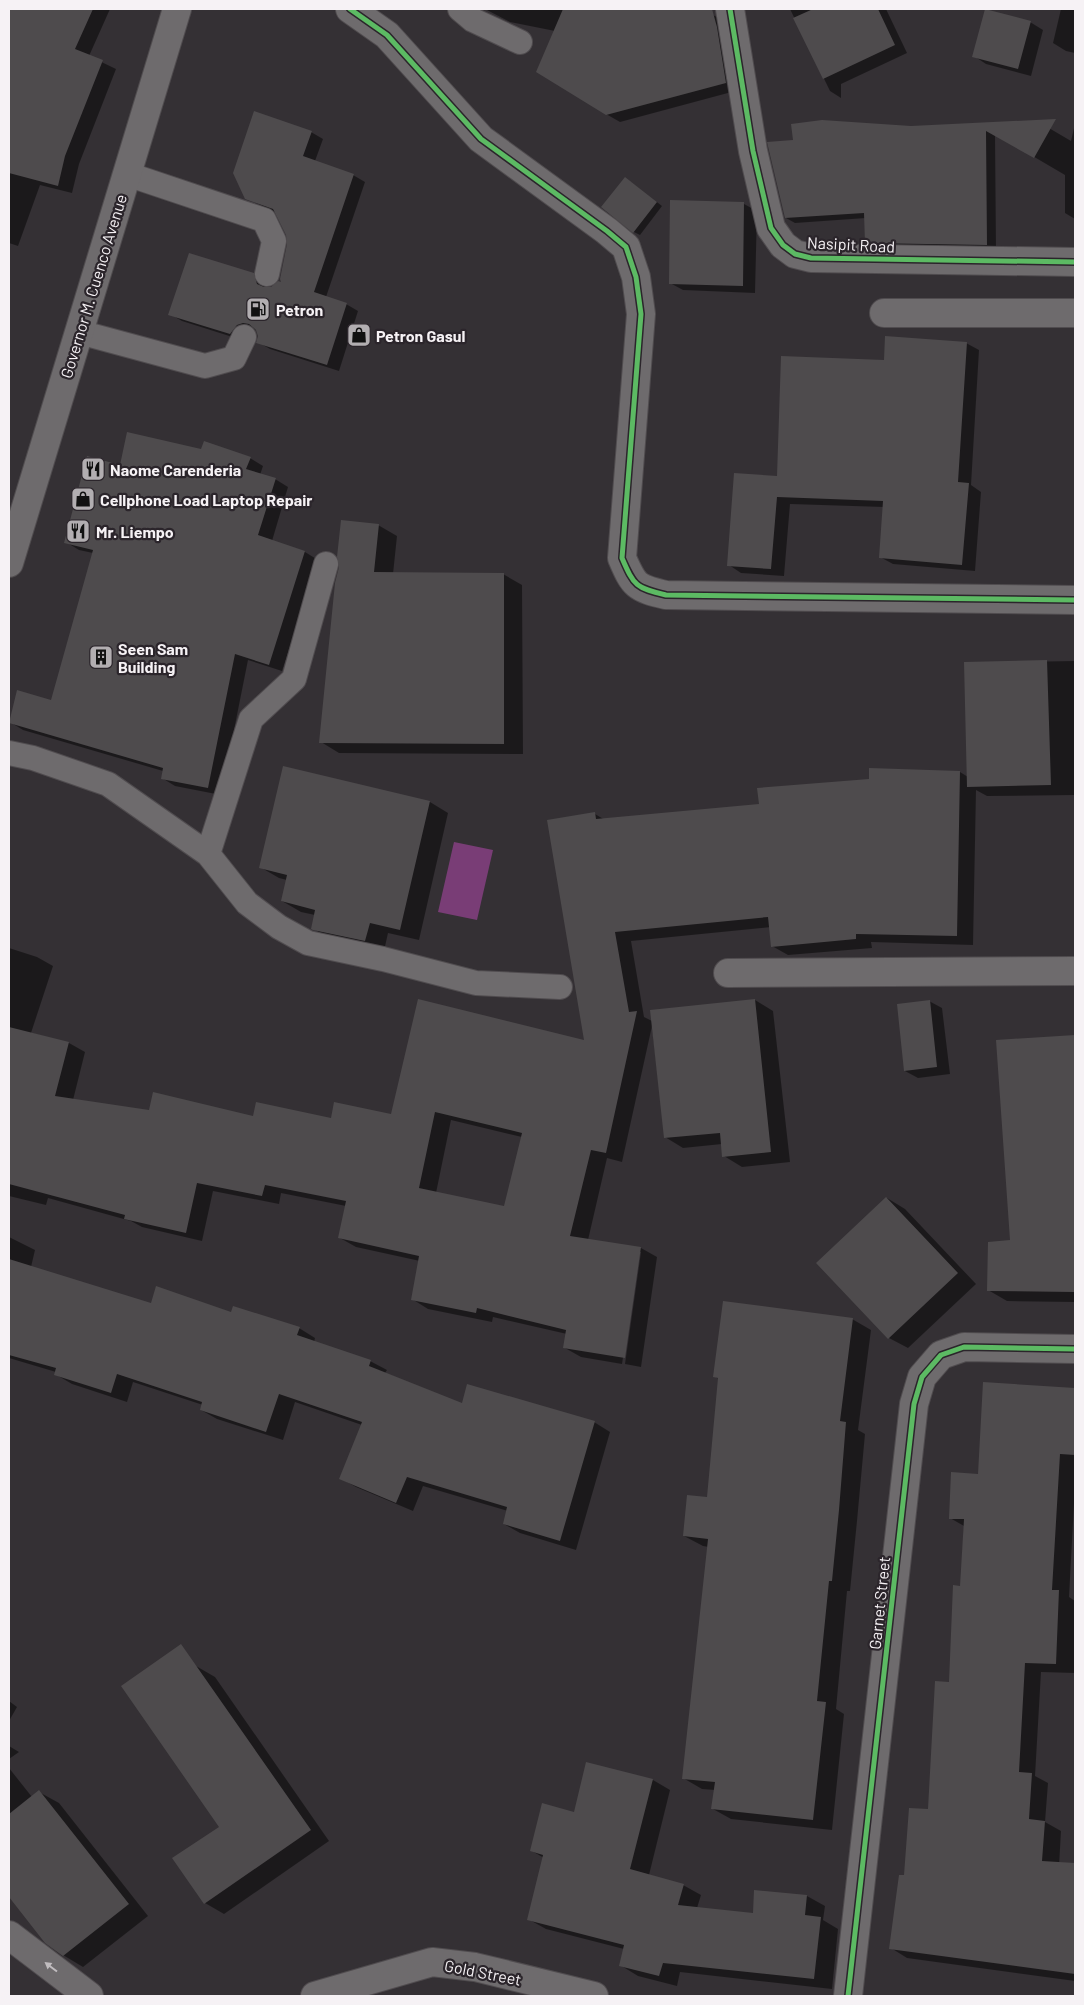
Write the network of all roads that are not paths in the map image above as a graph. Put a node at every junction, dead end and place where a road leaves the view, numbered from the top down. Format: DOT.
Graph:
graph roads {
  1 [pos="177,9"];
  2 [pos="350,9"];
  3 [pos="460,9"];
  4 [pos="730,9"];
  5 [pos="520,42"];
  6 [pos="127,174"];
  7 [pos="1075,262"];
  8 [pos="267,274"];
  9 [pos="1075,312"];
  10 [pos="884,313"];
  11 [pos="79,332"];
  12 [pos="244,337"];
  13 [pos="9,563"];
  14 [pos="326,564"];
  15 [pos="1075,600"];
  16 [pos="9,753"];
  17 [pos="208,854"];
  18 [pos="1075,971"];
  19 [pos="728,973"];
  20 [pos="560,987"];
  21 [pos="1075,1349"];
  22 [pos="9,1935"];
  23 [pos="89,1996"];
  24 [pos="315,1996"];
  25 [pos="594,1996"];
  26 [pos="848,1996"];
  1 -- 6 [label="street, Governor M. Cuenco Avenue"];
  2 -- 15 [label="street"];
  3 -- 5 [label="lane"];
  4 -- 7 [label="street, Nasipit Road"];
  6 -- 8 [label="lane"];
  6 -- 11 [label="street, Governor M. Cuenco Avenue"];
  9 -- 10 [label="street"];
  11 -- 12 [label="lane"];
  11 -- 13 [label="street, Governor M. Cuenco Avenue"];
  14 -- 17 [label="lane"];
  16 -- 17 [label="lane"];
  17 -- 20 [label="lane"];
  18 -- 19 [label="street"];
  21 -- 26 [label="street, Garnet Street"];
  23 -- 22 [label="street, one-way"];
  24 -- 25 [label="street, Gold Street"];
}
